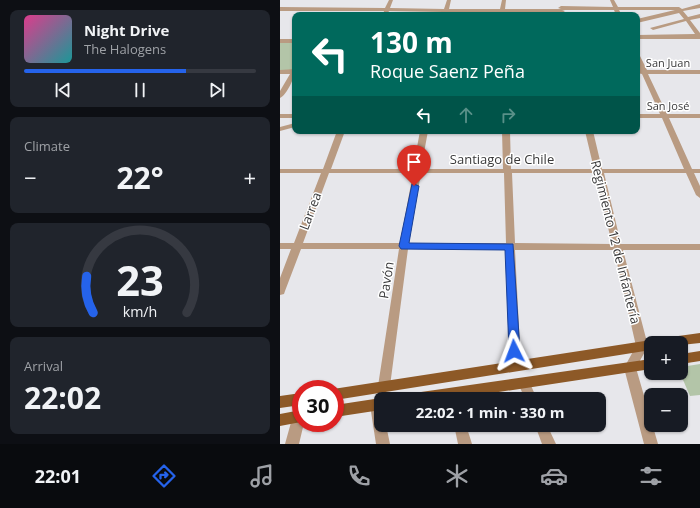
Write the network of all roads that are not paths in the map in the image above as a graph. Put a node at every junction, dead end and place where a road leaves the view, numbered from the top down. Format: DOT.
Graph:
graph roads {
  1 [pos="390,0"];
  2 [pos="449,0"];
  3 [pos="504,0"];
  4 [pos="559,0"];
  5 [pos="612,0"];
  6 [pos="674,1"];
  7 [pos="700,6"];
  8 [pos="332,7"];
  9 [pos="586,8"];
  10 [pos="616,8"];
  11 [pos="280,9"];
  12 [pos="681,9"];
  13 [pos="562,11"];
  14 [pos="329,12"];
  15 [pos="385,12"];
  16 [pos="446,12"];
  17 [pos="502,12"];
  18 [pos="536,12"];
  19 [pos="587,12"];
  20 [pos="618,12"];
  21 [pos="700,16"];
  22 [pos="640,20"];
  23 [pos="689,22"];
  24 [pos="700,24"];
  25 [pos="653,28"];
  26 [pos="700,36"];
  27 [pos="640,37"];
  28 [pos="280,41"];
  29 [pos="292,41"];
  30 [pos="292,71"];
  31 [pos="280,72"];
  32 [pos="640,72"];
  33 [pos="700,72"];
  34 [pos="292,76"];
  35 [pos="280,96"];
  36 [pos="292,115"];
  37 [pos="280,116"];
  38 [pos="640,116"];
  39 [pos="664,116"];
  40 [pos="700,116"];
  41 [pos="292,126"];
  42 [pos="280,129"];
  43 [pos="340,134"];
  44 [pos="423,134"];
  45 [pos="506,134"];
  46 [pos="590,134"];
  47 [pos="280,171"];
  48 [pos="325,171"];
  49 [pos="417,171"];
  50 [pos="508,171"];
  51 [pos="598,171"];
  52 [pos="689,171"];
  53 [pos="700,171"];
  54 [pos="700,195"];
  55 [pos="280,246"];
  56 [pos="297,246"];
  57 [pos="404,246"];
  58 [pos="510,247"];
  59 [pos="617,247"];
  60 [pos="700,247"];
  61 [pos="280,291"];
  62 [pos="700,338"];
  63 [pos="644,339"];
  64 [pos="688,340"];
  65 [pos="644,346"];
  66 [pos="644,349"];
  67 [pos="700,356"];
  68 [pos="688,358"];
  69 [pos="644,365"];
  70 [pos="515,366"];
  71 [pos="630,368"];
  72 [pos="524,383"];
  73 [pos="384,386"];
  74 [pos="474,392"];
  75 [pos="528,392"];
  76 [pos="344,393"];
  77 [pos="292,400"];
  78 [pos="280,402"];
  79 [pos="374,405"];
  80 [pos="344,410"];
  81 [pos="292,416"];
  82 [pos="280,420"];
  83 [pos="295,432"];
  84 [pos="382,432"];
  85 [pos="462,432"];
  86 [pos="544,432"];
  87 [pos="292,444"];
  88 [pos="383,444"];
  89 [pos="465,444"];
  90 [pos="549,444"];
  91 [pos="651,444"];
  1 -- 15 [label="street"];
  2 -- 16 [label="street"];
  3 -- 17 [label="street"];
  4 -- 13 [label="street"];
  5 -- 10 [label="street"];
  6 -- 12 [label="street"];
  7 -- 12 [label="street"];
  8 -- 11 [label="street"];
  8 -- 14 [label="street"];
  8 -- 15 [label="street"];
  9 -- 10 [label="street"];
  9 -- 13 [label="street"];
  9 -- 19 [label="street"];
  10 -- 12 [label="street"];
  10 -- 20 [label="street"];
  12 -- 22 [label="street"];
  12 -- 23 [label="street"];
  13 -- 18 [label="street"];
  15 -- 16 [label="street"];
  21 -- 23 [label="street"];
  23 -- 24 [label="street"];
  23 -- 25 [label="street"];
  23 -- 26 [label="street"];
  26 -- 27 [label="street"];
  28 -- 29 [label="street"];
  30 -- 31 [label="street"];
  32 -- 33 [label="street, San Juan"];
  32 -- 39 [label="street"];
  34 -- 35 [label="street"];
  36 -- 37 [label="street"];
  38 -- 39 [label="street, San José"];
  39 -- 40 [label="street, San José"];
  39 -- 52 [label="street"];
  41 -- 42 [label="street"];
  43 -- 48 [label="street, Larrea"];
  44 -- 49 [label="street, Pavón"];
  45 -- 50 [label="street"];
  46 -- 51 [label="street, Regimiento 12 de Infantería"];
  47 -- 48 [label="street, Santiago de Chile"];
  48 -- 49 [label="street, Santiago de Chile"];
  48 -- 56 [label="street, Larrea"];
  49 -- 50 [label="street, Santiago de Chile"];
  49 -- 57 [label="street, Pavón"];
  50 -- 51 [label="street, Santiago de Chile"];
  50 -- 58 [label="street"];
  51 -- 52 [label="street, Santiago de Chile"];
  51 -- 59 [label="street, Regimiento 12 de Infantería"];
  52 -- 53 [label="street, Santiago de Chile"];
  52 -- 54 [label="street"];
  55 -- 56 [label="street"];
  56 -- 57 [label="street"];
  56 -- 61 [label="street, Larrea"];
  57 -- 58 [label="street"];
  57 -- 73 [label="street, Pavón"];
  58 -- 59 [label="street"];
  58 -- 70 [label="street"];
  59 -- 60 [label="street"];
  59 -- 63 [label="street, Regimiento 12 de Infantería"];
  62 -- 64 [label="main road"];
  65 -- 70 [label="main road"];
  66 -- 71 [label="street"];
  67 -- 68 [label="main road"];
  69 -- 71 [label="main road"];
  70 -- 73 [label="main road"];
  71 -- 72 [label="main road"];
  71 -- 91 [label="street"];
  72 -- 74 [label="main road"];
  72 -- 75 [label="street"];
  73 -- 76 [label="main road"];
  77 -- 78 [label="main road"];
  79 -- 80 [label="main road"];
  81 -- 82 [label="main road"];
  83 -- 87 [label="street"];
  84 -- 88 [label="street"];
  85 -- 89 [label="street"];
  86 -- 90 [label="street"];
}
